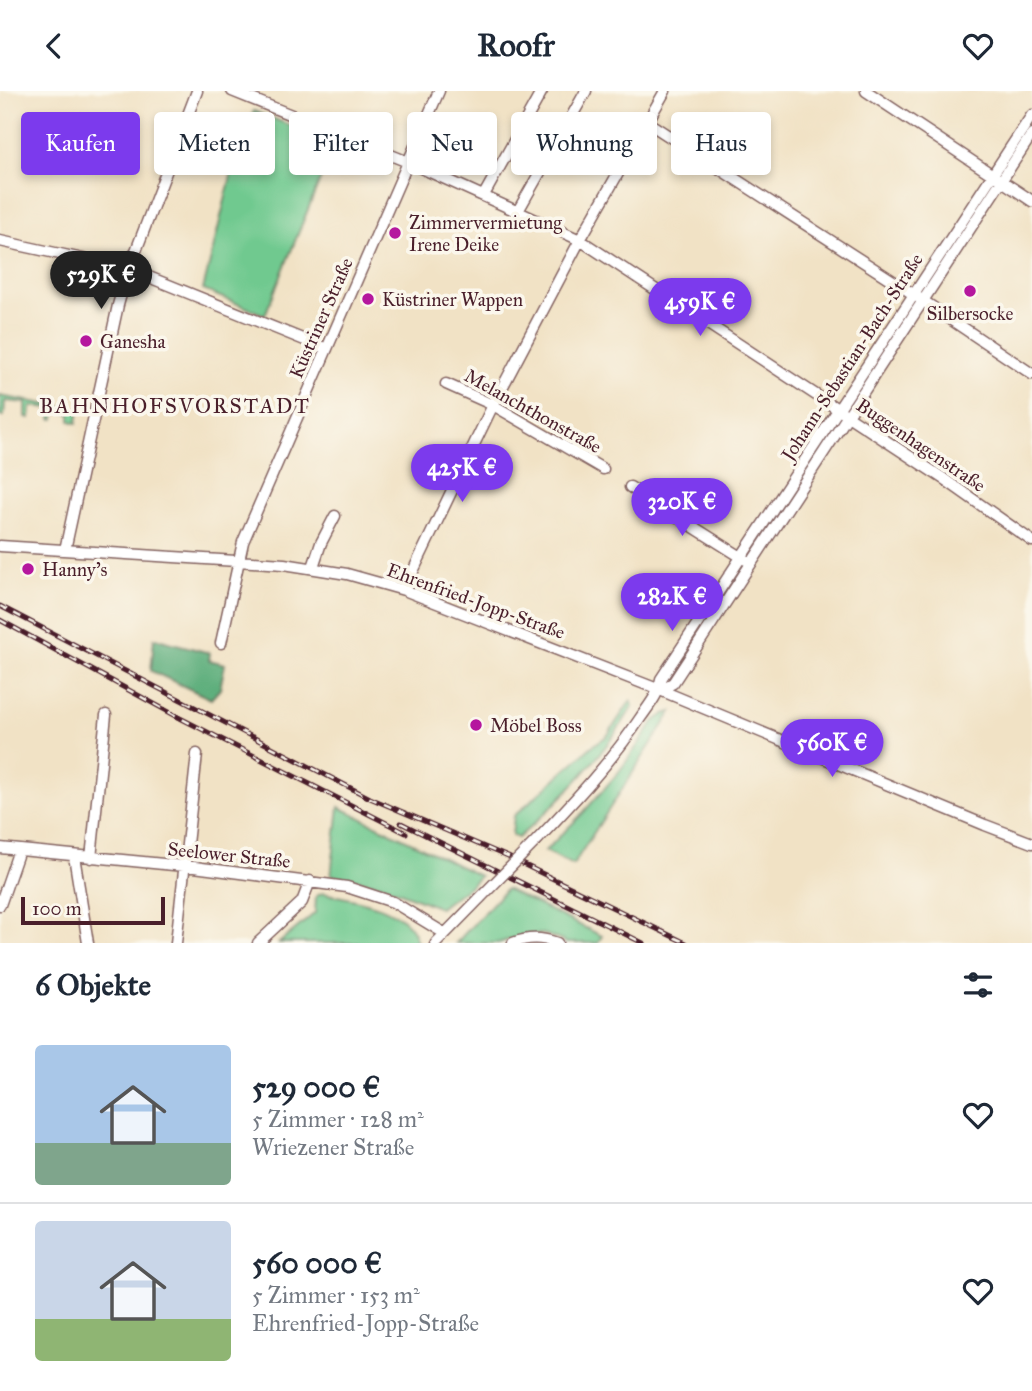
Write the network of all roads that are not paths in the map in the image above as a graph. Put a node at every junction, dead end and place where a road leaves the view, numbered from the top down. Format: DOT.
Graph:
graph roads {
  1 [pos="197,91"];
  2 [pos="232,91"];
  3 [pos="439,91"];
  4 [pos="542,91"];
  5 [pos="586,91"];
  6 [pos="665,91"];
  7 [pos="866,91"];
  8 [pos="430,112"];
  9 [pos="653,112"];
  10 [pos="1032,115"];
  11 [pos="657,129"];
  12 [pos="1032,134"];
  13 [pos="407,162"];
  14 [pos="407,164"];
  15 [pos="438,175"];
  16 [pos="617,175"];
  17 [pos="997,178"];
  18 [pos="484,195"];
  19 [pos="1032,201"];
  20 [pos="518,211"];
  21 [pos="580,240"];
  22 [pos="0,241"];
  23 [pos="129,269"];
  24 [pos="918,298"];
  25 [pos="327,349"];
  26 [pos="1032,374"];
  27 [pos="446,384"];
  28 [pos="493,405"];
  29 [pos="842,413"];
  30 [pos="603,470"];
  31 [pos="631,487"];
  32 [pos="335,516"];
  33 [pos="1032,541"];
  34 [pos="0,546"];
  35 [pos="65,550"];
  36 [pos="238,560"];
  37 [pos="746,560"];
  38 [pos="313,567"];
  39 [pos="404,590"];
  40 [pos="221,643"];
  41 [pos="660,690"];
  42 [pos="106,715"];
  43 [pos="197,754"];
  44 [pos="1032,843"];
  45 [pos="0,848"];
  46 [pos="19,850"];
  47 [pos="74,856"];
  48 [pos="91,858"];
  49 [pos="184,866"];
  50 [pos="310,881"];
  51 [pos="0,905"];
  52 [pos="444,933"];
  53 [pos="88,943"];
  54 [pos="176,943"];
  55 [pos="258,943"];
  56 [pos="436,943"];
  57 [pos="513,943"];
  58 [pos="556,943"];
  1 -- 23 [label="street"];
  2 -- 13 [label="street, Buggenhagenstraße"];
  3 -- 8 [label="street, Küstriner Straße"];
  4 -- 18 [label="street"];
  5 -- 20 [label="street"];
  6 -- 9 [label="street"];
  7 -- 17 [label="street"];
  10 -- 17 [label="street, Johann-Sebastian-Bach-Straße"];
  11 -- 24 [label="street"];
  12 -- 17 [label="street, Johann-Sebastian-Bach-Straße"];
  14 -- 25 [label="street, Küstriner Straße"];
  15 -- 18 [label="street, Buggenhagenstraße"];
  16 -- 21 [label="street"];
  17 -- 19 [label="street"];
  17 -- 24 [label="street, Johann-Sebastian-Bach-Straße"];
  18 -- 20 [label="street, Buggenhagenstraße"];
  20 -- 21 [label="street, Buggenhagenstraße"];
  21 -- 28 [label="street"];
  21 -- 29 [label="street, Buggenhagenstraße"];
  22 -- 23 [label="street"];
  23 -- 25 [label="street"];
  23 -- 35 [label="street"];
  24 -- 26 [label="street"];
  24 -- 29 [label="street, Johann-Sebastian-Bach-Straße"];
  25 -- 36 [label="street, Küstriner Straße"];
  27 -- 28 [label="street, Melanchthonstraße"];
  28 -- 30 [label="street, Melanchthonstraße"];
  28 -- 39 [label="street"];
  29 -- 33 [label="street, Buggenhagenstraße"];
  29 -- 37 [label="street, Johann-Sebastian-Bach-Straße"];
  31 -- 37 [label="street"];
  32 -- 38 [label="street"];
  34 -- 35 [label="street, Ehrenfried-Jopp-Straße"];
  35 -- 36 [label="street, Ehrenfried-Jopp-Straße"];
  36 -- 38 [label="street, Ehrenfried-Jopp-Straße"];
  36 -- 40 [label="street, Küstriner Straße"];
  37 -- 41 [label="street, Johann-Sebastian-Bach-Straße"];
  38 -- 39 [label="street, Ehrenfried-Jopp-Straße"];
  39 -- 41 [label="street, Ehrenfried-Jopp-Straße"];
  41 -- 44 [label="street, Ehrenfried-Jopp-Straße"];
  41 -- 52 [label="street, Johann-Sebastian-Bach-Straße, bridge"];
  42 -- 48 [label="street"];
  43 -- 49 [label="street"];
  45 -- 46 [label="street, Seelower Straße"];
  46 -- 47 [label="street, Seelower Straße"];
  46 -- 51 [label="street"];
  47 -- 48 [label="street, Seelower Straße"];
  47 -- 53 [label="street"];
  48 -- 49 [label="street, Seelower Straße"];
  49 -- 50 [label="street, Seelower Straße"];
  49 -- 54 [label="street"];
  50 -- 52 [label="street, Seelower Straße"];
  50 -- 55 [label="street"];
  52 -- 56 [label="street, Johann-Sebastian-Bach-Straße"];
  57 -- 58 [label="street"];
}
